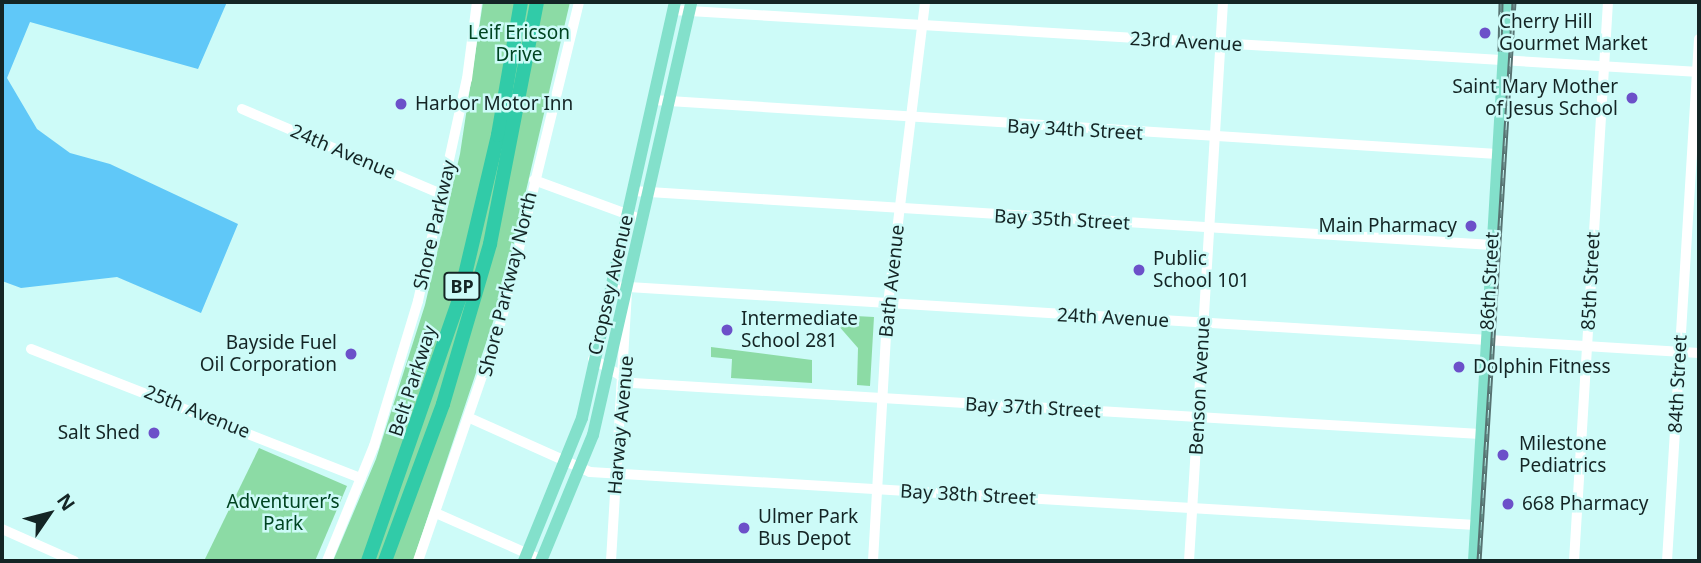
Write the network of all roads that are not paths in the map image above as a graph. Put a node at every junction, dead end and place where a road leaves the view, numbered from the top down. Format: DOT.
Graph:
graph roads {
  1 [pos="477,2"];
  2 [pos="513,2"];
  3 [pos="521,2"];
  4 [pos="537,2"];
  5 [pos="543,2"];
  6 [pos="579,2"];
  7 [pos="925,2"];
  8 [pos="1223,2"];
  9 [pos="1507,2"];
  10 [pos="1608,2"];
  11 [pos="674,6"];
  12 [pos="690,6"];
  13 [pos="922,26"];
  14 [pos="1699,38"];
  15 [pos="1221,44"];
  16 [pos="1503,61"];
  17 [pos="1603,66"];
  18 [pos="1698,72"];
  19 [pos="507,76"];
  20 [pos="525,87"];
  21 [pos="653,100"];
  22 [pos="667,103"];
  23 [pos="242,109"];
  24 [pos="910,120"];
  25 [pos="1215,138"];
  26 [pos="1497,154"];
  27 [pos="534,180"];
  28 [pos="633,191"];
  29 [pos="649,194"];
  30 [pos="444,195"];
  31 [pos="899,210"];
  32 [pos="627,218"];
  33 [pos="643,220"];
  34 [pos="1209,229"];
  35 [pos="1492,245"];
  36 [pos="612,286"];
  37 [pos="627,289"];
  38 [pos="888,304"];
  39 [pos="1204,323"];
  40 [pos="1487,340"];
  41 [pos="1587,346"];
  42 [pos="31,349"];
  43 [pos="1680,352"];
  44 [pos="1699,353"];
  45 [pos="593,359"];
  46 [pos="609,370"];
  47 [pos="626,379"];
  48 [pos="883,399"];
  49 [pos="1198,418"];
  50 [pos="472,419"];
  51 [pos="1480,434"];
  52 [pos="567,461"];
  53 [pos="582,468"];
  54 [pos="616,473"];
  55 [pos="362,478"];
  56 [pos="877,489"];
  57 [pos="1192,509"];
  58 [pos="438,514"];
  59 [pos="1475,525"];
  60 [pos="2,530"];
  61 [pos="526,557"];
  62 [pos="74,561"];
  63 [pos="327,561"];
  64 [pos="368,561"];
  65 [pos="385,561"];
  66 [pos="418,561"];
  67 [pos="542,561"];
  68 [pos="611,561"];
  69 [pos="873,561"];
  70 [pos="1189,561"];
  71 [pos="1474,561"];
  72 [pos="1574,561"];
  73 [pos="1667,561"];
  1 -- 30 [label="street, Shore Parkway"];
  2 -- 19 [label="highway"];
  3 -- 19 [label="highway, Belt Parkway / BP"];
  4 -- 20 [label="highway, Belt Parkway / BP"];
  5 -- 20 [label="highway"];
  6 -- 27 [label="street, Shore Parkway North"];
  7 -- 13 [label="street, Bath Avenue"];
  8 -- 15 [label="street, Benson Avenue"];
  9 -- 16 [label="main road, 86th Street"];
  10 -- 17 [label="street, 85th Street"];
  11 -- 12 [label="street, 23rd Avenue"];
  11 -- 21 [label="main road, Cropsey Avenue"];
  12 -- 13 [label="street, 23rd Avenue"];
  12 -- 22 [label="main road, Cropsey Avenue"];
  13 -- 15 [label="street, 23rd Avenue"];
  13 -- 24 [label="street, Bath Avenue"];
  14 -- 18 [label="street, 84th Street"];
  15 -- 16 [label="street, 23rd Avenue"];
  15 -- 25 [label="street, Benson Avenue"];
  16 -- 17 [label="street, 23rd Avenue"];
  16 -- 26 [label="main road, 86th Street"];
  17 -- 18 [label="street, 23rd Avenue"];
  17 -- 41 [label="street, 85th Street"];
  18 -- 43 [label="street, 84th Street"];
  19 -- 64 [label="highway, Belt Parkway / BP"];
  20 -- 65 [label="highway, Belt Parkway / BP"];
  21 -- 22 [label="street, Bay 34th Street"];
  21 -- 28 [label="main road, Cropsey Avenue"];
  22 -- 24 [label="street, Bay 34th Street"];
  22 -- 29 [label="main road, Cropsey Avenue"];
  23 -- 30 [label="street, 24th Avenue"];
  24 -- 25 [label="street, Bay 34th Street"];
  24 -- 31 [label="street, Bath Avenue"];
  25 -- 26 [label="street, Bay 34th Street"];
  25 -- 34 [label="street, Benson Avenue"];
  26 -- 35 [label="main road, 86th Street"];
  27 -- 32 [label="street"];
  27 -- 50 [label="street, Shore Parkway North"];
  28 -- 29 [label="street, Bay 35th Street"];
  28 -- 32 [label="main road, Cropsey Avenue"];
  29 -- 31 [label="street, Bay 35th Street"];
  29 -- 33 [label="main road, Cropsey Avenue"];
  30 -- 55 [label="street, Shore Parkway"];
  31 -- 34 [label="street, Bay 35th Street"];
  31 -- 38 [label="street, Bath Avenue"];
  32 -- 33 [label="street"];
  32 -- 36 [label="main road, Cropsey Avenue"];
  33 -- 37 [label="main road, Cropsey Avenue"];
  34 -- 35 [label="street, Bay 35th Street"];
  34 -- 39 [label="street, Benson Avenue"];
  35 -- 40 [label="main road, 86th Street"];
  36 -- 37 [label="street, 24th Avenue"];
  36 -- 45 [label="main road, Cropsey Avenue"];
  37 -- 38 [label="street, 24th Avenue"];
  37 -- 46 [label="main road, Cropsey Avenue"];
  37 -- 47 [label="street, Harway Avenue"];
  38 -- 39 [label="street, 24th Avenue"];
  38 -- 48 [label="street, Bath Avenue"];
  39 -- 40 [label="street, 24th Avenue"];
  39 -- 49 [label="street, Benson Avenue"];
  40 -- 41 [label="street, 24th Avenue"];
  40 -- 51 [label="main road, 86th Street"];
  41 -- 43 [label="street, 24th Avenue"];
  41 -- 72 [label="street, 85th Street"];
  42 -- 55 [label="street, 25th Avenue"];
  43 -- 44 [label="street, 24th Avenue"];
  43 -- 73 [label="street, 84th Street"];
  45 -- 46 [label="street, Bay 37th Street"];
  45 -- 52 [label="main road, Cropsey Avenue"];
  46 -- 47 [label="street, Bay 37th Street"];
  46 -- 53 [label="main road, Cropsey Avenue"];
  47 -- 48 [label="street, Bay 37th Street"];
  47 -- 54 [label="street, Harway Avenue"];
  48 -- 49 [label="street, Bay 37th Street"];
  48 -- 56 [label="street, Bath Avenue"];
  49 -- 51 [label="street, Bay 37th Street"];
  49 -- 57 [label="street, Benson Avenue"];
  50 -- 52 [label="street, Bay 38th Street"];
  50 -- 58 [label="street, Shore Parkway North"];
  51 -- 59 [label="main road, 86th Street"];
  52 -- 53 [label="street, Bay 38th Street"];
  52 -- 61 [label="main road, Cropsey Avenue"];
  53 -- 54 [label="street, Bay 38th Street"];
  53 -- 67 [label="main road, Cropsey Avenue"];
  54 -- 56 [label="street, Bay 38th Street"];
  54 -- 68 [label="street, Harway Avenue"];
  55 -- 63 [label="street, Shore Parkway"];
  56 -- 57 [label="street, Bay 38th Street"];
  56 -- 69 [label="street, Bath Avenue"];
  57 -- 59 [label="street, Bay 38th Street"];
  57 -- 70 [label="street, Benson Avenue"];
  58 -- 61 [label="street"];
  58 -- 66 [label="street, Shore Parkway North"];
  59 -- 71 [label="main road, 86th Street"];
  60 -- 62 [label="street"];
  61 -- 67 [label="street"];
}
